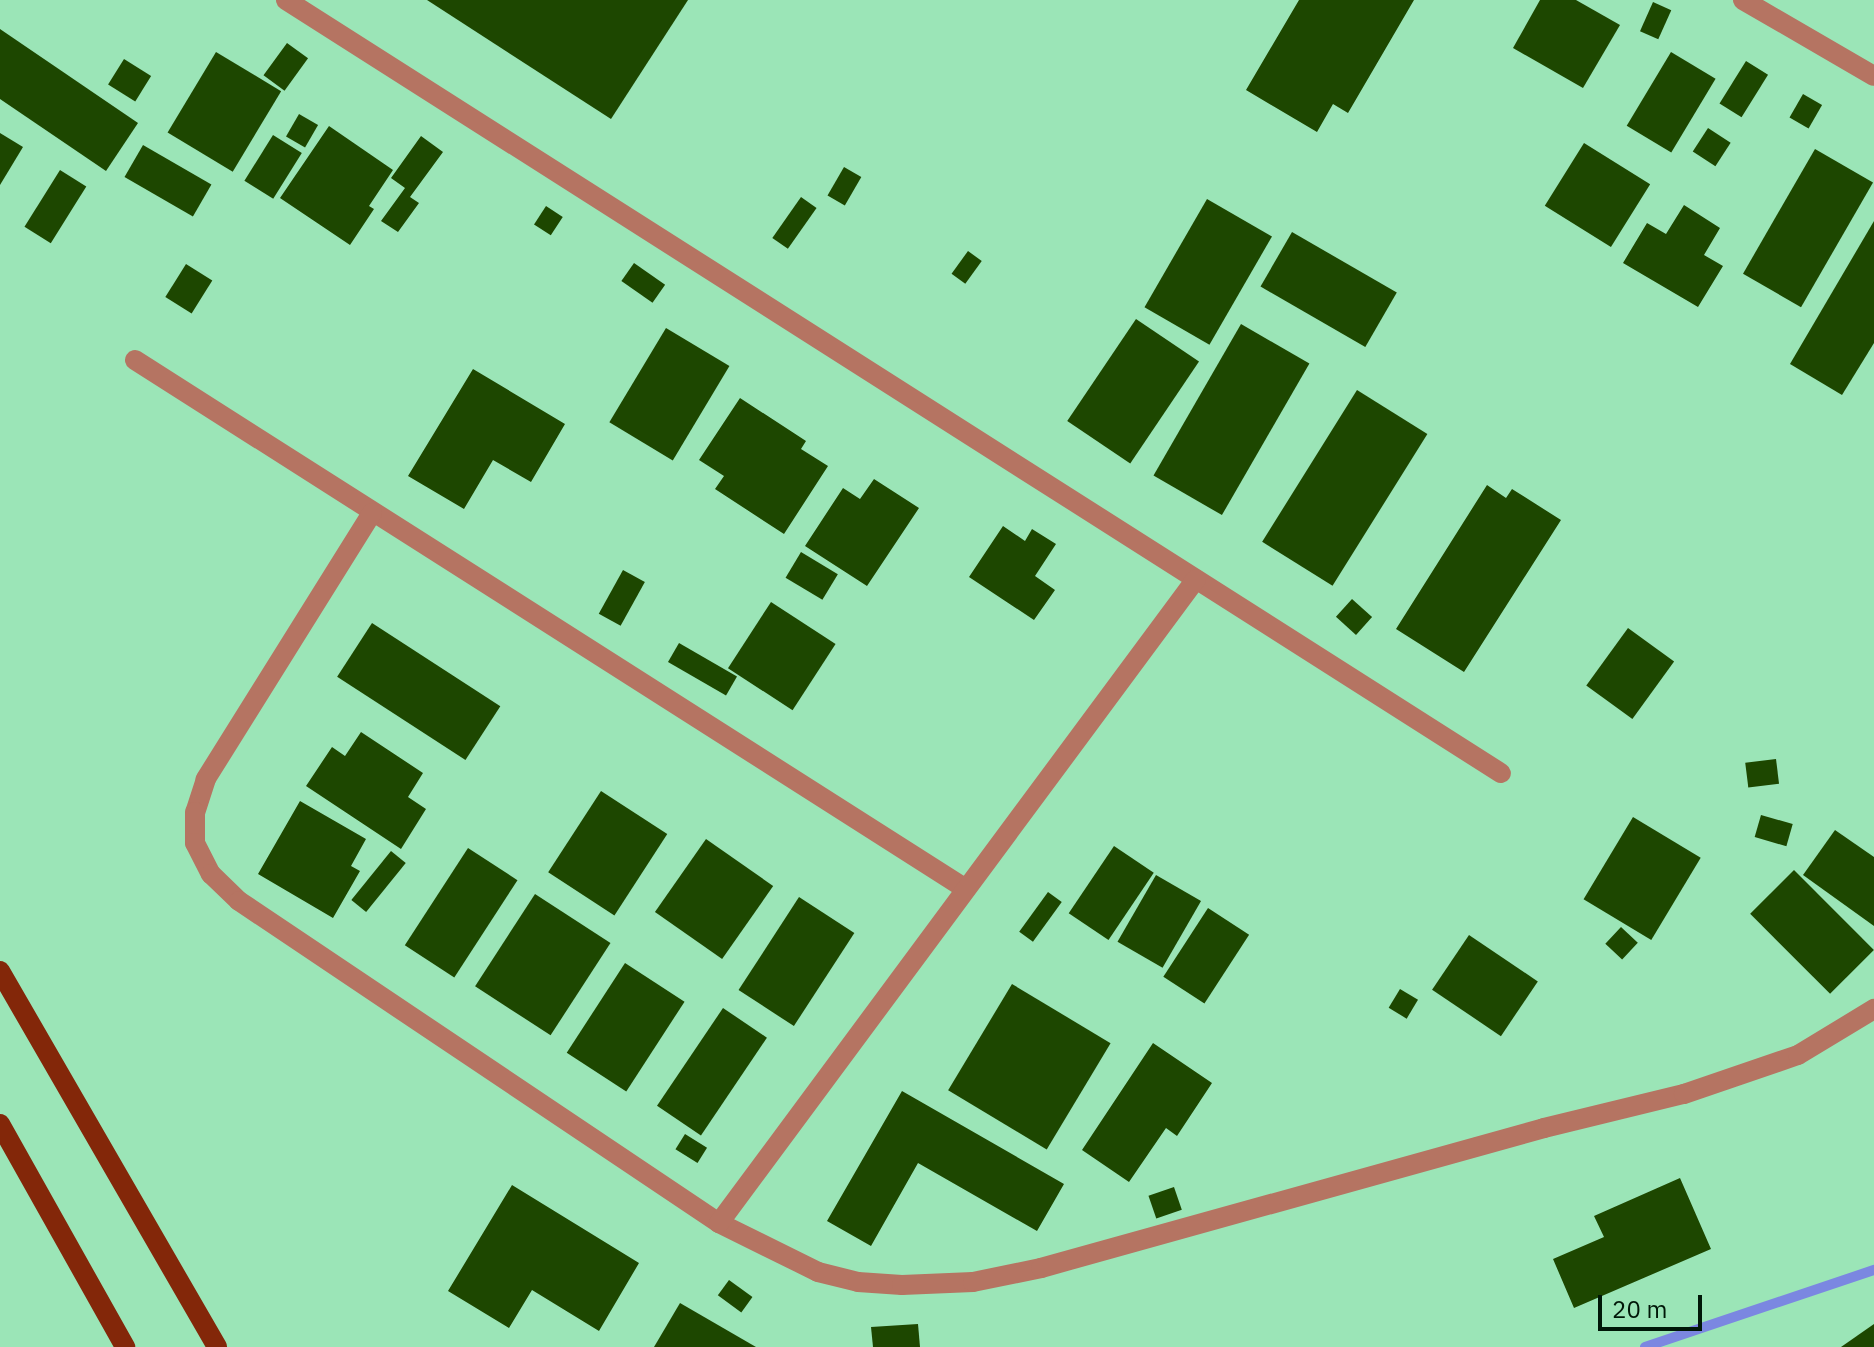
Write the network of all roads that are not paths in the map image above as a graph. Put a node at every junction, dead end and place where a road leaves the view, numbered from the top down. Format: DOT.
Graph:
graph roads {
  1 [pos="286,0"];
  2 [pos="1743,0"];
  3 [pos="1874,76"];
  4 [pos="135,360"];
  5 [pos="372,513"];
  6 [pos="1196,579"];
  7 [pos="1501,773"];
  8 [pos="966,889"];
  9 [pos="0,971"];
  10 [pos="1874,1009"];
  11 [pos="0,1124"];
  12 [pos="719,1223"];
  13 [pos="125,1347"];
  14 [pos="217,1347"];
  1 -- 6 [label="street"];
  2 -- 3 [label="street"];
  4 -- 5 [label="street"];
  5 -- 8 [label="street"];
  5 -- 12 [label="street"];
  6 -- 7 [label="street"];
  6 -- 8 [label="street"];
  8 -- 12 [label="street"];
  9 -- 14 [label="main road"];
  10 -- 12 [label="street"];
  11 -- 13 [label="main road"];
}
